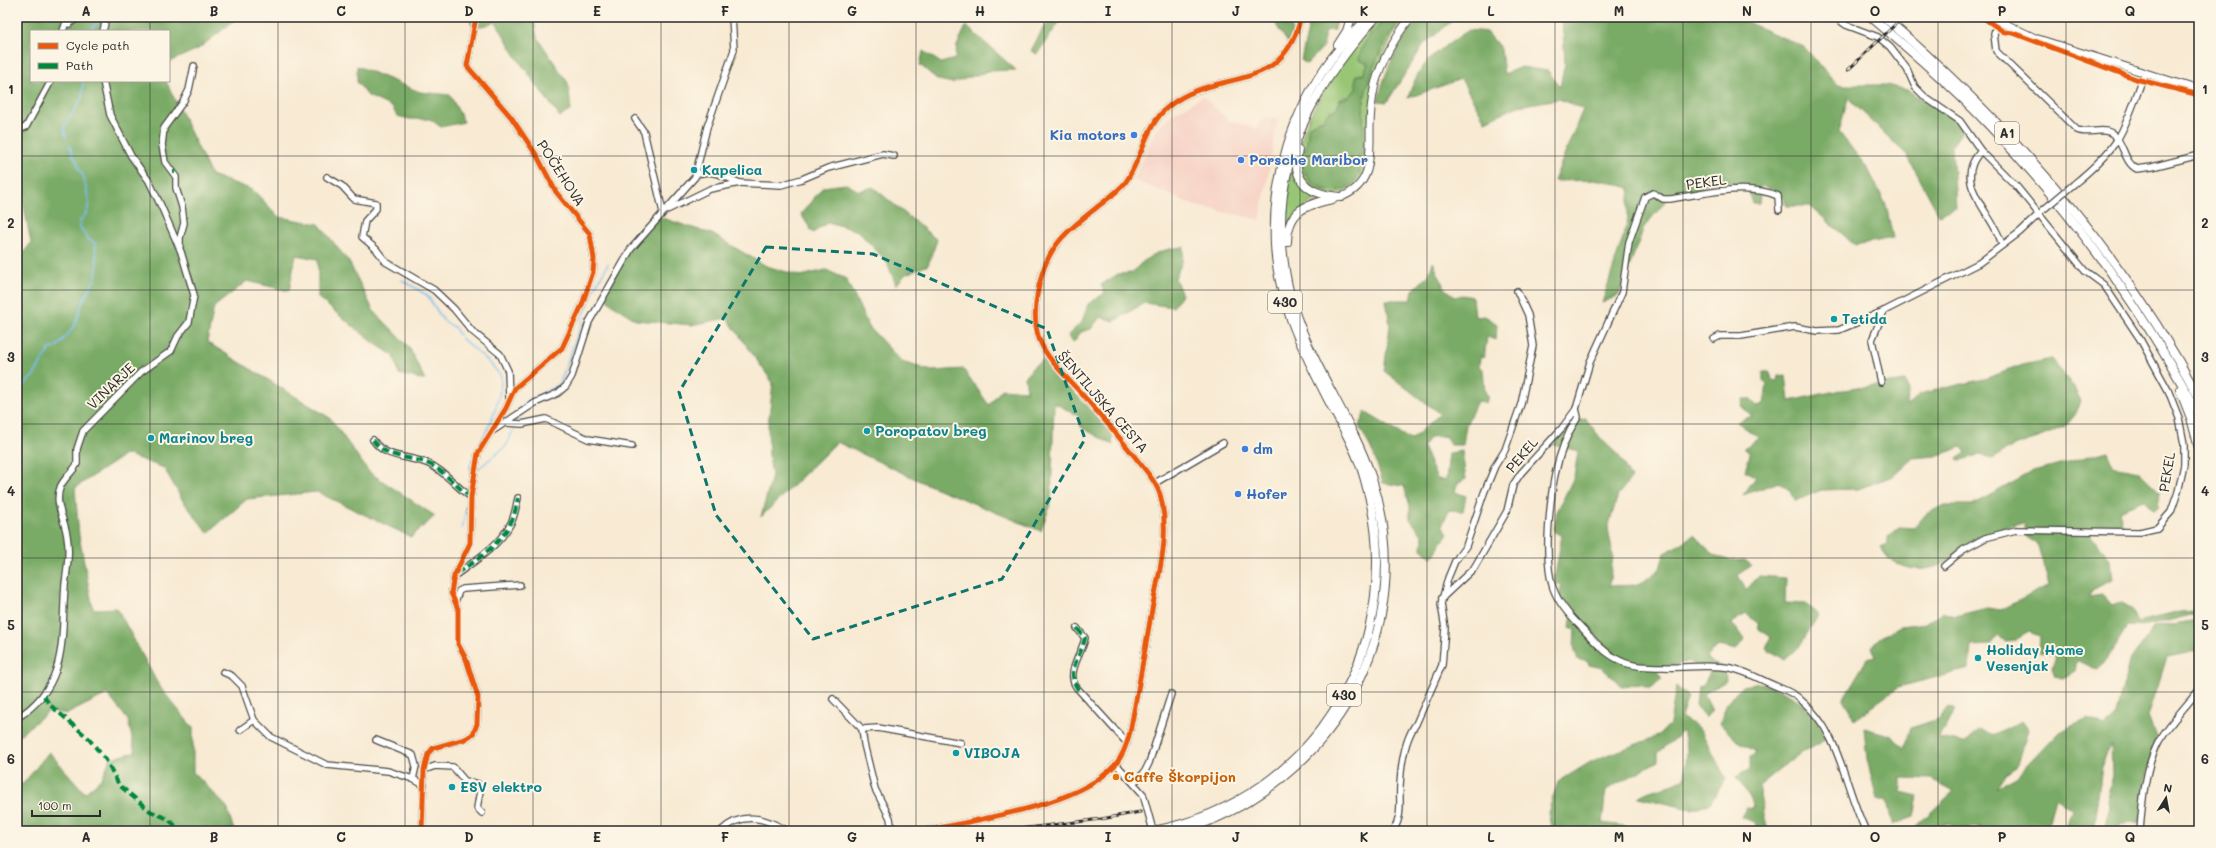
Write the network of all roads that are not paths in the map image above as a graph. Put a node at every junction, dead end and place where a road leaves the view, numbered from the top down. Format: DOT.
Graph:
graph roads {
  1 [pos="80,17"];
  2 [pos="101,17"];
  3 [pos="476,17"];
  4 [pos="732,17"];
  5 [pos="1301,17"];
  6 [pos="1350,17"];
  7 [pos="1368,17"];
  8 [pos="1376,17"];
  9 [pos="1411,17"];
  10 [pos="1835,17"];
  11 [pos="1871,17"];
  12 [pos="1884,17"];
  13 [pos="1994,19"];
  14 [pos="67,20"];
  15 [pos="63,30"];
  16 [pos="103,30"];
  17 [pos="1334,56"];
  18 [pos="194,66"];
  19 [pos="2145,73"];
  20 [pos="50,82"];
  21 [pos="103,82"];
  22 [pos="2199,90"];
  23 [pos="1308,112"];
  24 [pos="635,119"];
  25 [pos="17,130"];
  26 [pos="2117,140"];
  27 [pos="1981,151"];
  28 [pos="2199,155"];
  29 [pos="894,156"];
  30 [pos="696,174"];
  31 [pos="327,177"];
  32 [pos="740,184"];
  33 [pos="1341,197"];
  34 [pos="1779,210"];
  35 [pos="663,212"];
  36 [pos="2039,214"];
  37 [pos="2002,245"];
  38 [pos="181,252"];
  39 [pos="1286,274"];
  40 [pos="1517,291"];
  41 [pos="1884,311"];
  42 [pos="1714,339"];
  43 [pos="2166,357"];
  44 [pos="2188,376"];
  45 [pos="1881,382"];
  46 [pos="2199,390"];
  47 [pos="2199,398"];
  48 [pos="509,400"];
  49 [pos="1576,409"];
  50 [pos="2199,415"];
  51 [pos="507,423"];
  52 [pos="489,433"];
  53 [pos="373,440"];
  54 [pos="1223,443"];
  55 [pos="632,446"];
  56 [pos="2199,448"];
  57 [pos="1155,484"];
  58 [pos="471,497"];
  59 [pos="518,498"];
  60 [pos="1944,566"];
  61 [pos="454,576"];
  62 [pos="520,585"];
  63 [pos="1442,598"];
  64 [pos="455,602"];
  65 [pos="1077,628"];
  66 [pos="223,672"];
  67 [pos="2199,690"];
  68 [pos="1171,694"];
  69 [pos="833,699"];
  70 [pos="17,718"];
  71 [pos="254,720"];
  72 [pos="862,729"];
  73 [pos="240,730"];
  74 [pos="376,740"];
  75 [pos="961,743"];
  76 [pos="1127,743"];
  77 [pos="1116,764"];
  78 [pos="424,770"];
  79 [pos="418,782"];
  80 [pos="1134,782"];
  81 [pos="482,813"];
  82 [pos="1152,829"];
  83 [pos="422,831"];
  84 [pos="721,831"];
  85 [pos="787,831"];
  86 [pos="892,831"];
  87 [pos="926,831"];
  88 [pos="1181,831"];
  89 [pos="1394,831"];
  90 [pos="1866,831"];
  91 [pos="2140,831"];
  1 -- 14 [label="street"];
  2 -- 16 [label="street"];
  3 -- 48 [label="street, POČEHOVA"];
  4 -- 30 [label="street"];
  5 -- 57 [label="street, ŠENTILJSKA CESTA"];
  6 -- 17 [label="highway"];
  7 -- 17 [label="highway, 430"];
  8 -- 23 [label="highway, 430"];
  9 -- 33 [label="main road"];
  10 -- 27 [label="street, PEKEL"];
  11 -- 43 [label="highway, A1"];
  12 -- 44 [label="highway, A1"];
  13 -- 19 [label="main road"];
  13 -- 26 [label="street"];
  14 -- 15 [label="street"];
  17 -- 82 [label="highway, 430"];
  18 -- 38 [label="street"];
  19 -- 22 [label="main road"];
  19 -- 26 [label="street"];
  20 -- 25 [label="street"];
  21 -- 38 [label="street, VINARJE"];
  23 -- 33 [label="highway"];
  23 -- 39 [label="highway, 430"];
  24 -- 35 [label="street"];
  26 -- 28 [label="street"];
  26 -- 36 [label="street, bridge"];
  27 -- 36 [label="street, PEKEL"];
  27 -- 37 [label="street"];
  29 -- 32 [label="street"];
  30 -- 32 [label="street"];
  30 -- 35 [label="street"];
  31 -- 48 [label="street"];
  32 -- 35 [label="street"];
  33 -- 39 [label="highway"];
  34 -- 49 [label="street, PEKEL"];
  35 -- 51 [label="street"];
  36 -- 37 [label="street"];
  36 -- 60 [label="street, PEKEL"];
  37 -- 41 [label="street"];
  38 -- 70 [label="street, VINARJE"];
  39 -- 88 [label="highway, 430"];
  40 -- 63 [label="street, PEKEL"];
  41 -- 42 [label="street"];
  41 -- 45 [label="street"];
  43 -- 50 [label="highway, A1"];
  43 -- 56 [label="highway"];
  44 -- 46 [label="highway"];
  44 -- 47 [label="highway, A1"];
  48 -- 52 [label="street"];
  49 -- 63 [label="street, PEKEL"];
  49 -- 90 [label="street"];
  51 -- 52 [label="street"];
  51 -- 55 [label="street"];
  52 -- 58 [label="street"];
  53 -- 58 [label="street"];
  54 -- 57 [label="street"];
  57 -- 76 [label="street, ŠENTILJSKA CESTA"];
  58 -- 61 [label="street"];
  59 -- 61 [label="street"];
  61 -- 64 [label="street"];
  62 -- 64 [label="street"];
  63 -- 89 [label="street"];
  64 -- 78 [label="street"];
  65 -- 76 [label="street"];
  66 -- 71 [label="street"];
  67 -- 91 [label="street"];
  68 -- 80 [label="street"];
  69 -- 72 [label="street"];
  71 -- 73 [label="street"];
  71 -- 79 [label="street"];
  72 -- 75 [label="street"];
  72 -- 86 [label="street"];
  74 -- 79 [label="street"];
  76 -- 77 [label="street, ŠENTILJSKA CESTA"];
  77 -- 80 [label="street"];
  77 -- 87 [label="street, ŠENTILJSKA CESTA"];
  78 -- 79 [label="street"];
  78 -- 81 [label="street"];
  79 -- 83 [label="street"];
  80 -- 82 [label="street"];
  84 -- 85 [label="street"];
}
